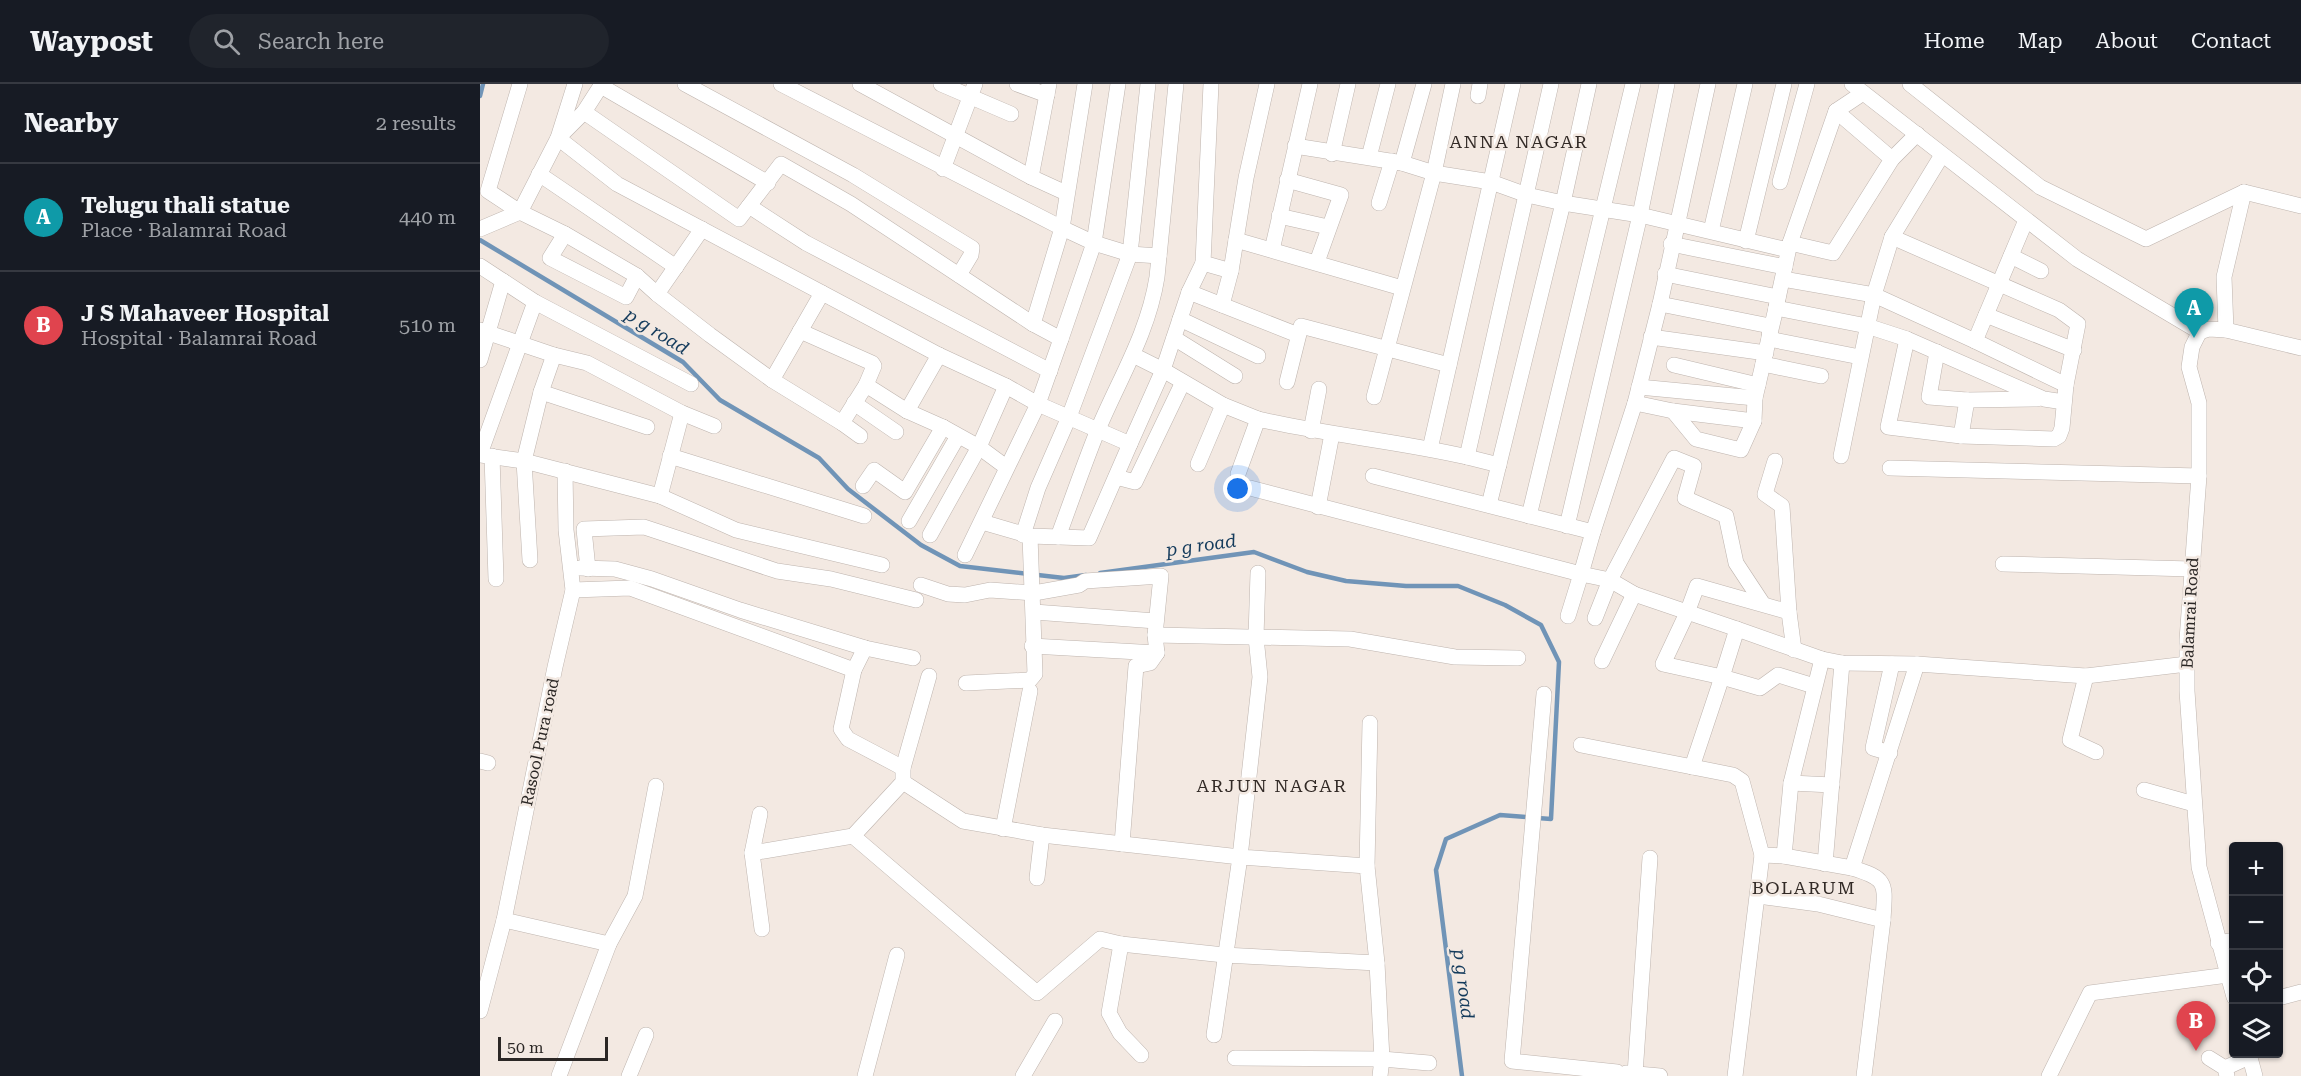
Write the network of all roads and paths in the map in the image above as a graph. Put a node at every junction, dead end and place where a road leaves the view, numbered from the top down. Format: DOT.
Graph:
graph roads {
  1 [pos="520,84"];
  2 [pos="575,84"];
  3 [pos="685,84"];
  4 [pos="781,84"];
  5 [pos="860,84"];
  6 [pos="941,84"];
  7 [pos="1017,84"];
  8 [pos="1085,84"];
  9 [pos="1118,84"];
  10 [pos="1149,84"];
  11 [pos="1176,84"];
  12 [pos="1211,84"];
  13 [pos="1267,84"];
  14 [pos="1310,84"];
  15 [pos="1348,84"];
  16 [pos="1388,84"];
  17 [pos="1424,84"];
  18 [pos="1454,84"];
  19 [pos="1513,84"];
  20 [pos="1551,84"];
  21 [pos="1589,84"];
  22 [pos="1633,84"];
  23 [pos="1667,84"];
  24 [pos="1708,84"];
  25 [pos="1745,84"];
  26 [pos="1784,84"];
  27 [pos="1807,84"];
  28 [pos="1910,84"];
  29 [pos="602,85"];
  30 [pos="1858,88"];
  31 [pos="1048,89"];
  32 [pos="973,91"];
  33 [pos="1836,111"];
  34 [pos="584,112"];
  35 [pos="1011,114"];
  36 [pos="1917,134"];
  37 [pos="956,137"];
  38 [pos="558,138"];
  39 [pos="1295,146"];
  40 [pos="1332,154"];
  41 [pos="1942,154"];
  42 [pos="1369,157"];
  43 [pos="1892,159"];
  44 [pos="1397,162"];
  45 [pos="943,169"];
  46 [pos="1434,173"];
  47 [pos="539,174"];
  48 [pos="1031,177"];
  49 [pos="1287,180"];
  50 [pos="1491,182"];
  51 [pos="1780,182"];
  52 [pos="768,183"];
  53 [pos="2244,192"];
  54 [pos="1066,193"];
  55 [pos="1527,195"];
  56 [pos="1379,203"];
  57 [pos="1563,203"];
  58 [pos="749,206"];
  59 [pos="2301,206"];
  60 [pos="1602,211"];
  61 [pos="520,212"];
  62 [pos="1640,215"];
  63 [pos="1279,216"];
  64 [pos="2026,220"];
  65 [pos="1676,224"];
  66 [pos="1328,227"];
  67 [pos="1062,228"];
  68 [pos="480,229"];
  69 [pos="702,229"];
  70 [pos="1711,231"];
  71 [pos="565,234"];
  72 [pos="1892,237"];
  73 [pos="1236,240"];
  74 [pos="1746,241"];
  75 [pos="1094,243"];
  76 [pos="1790,243"];
  77 [pos="1671,244"];
  78 [pos="1272,250"];
  79 [pos="1130,254"];
  80 [pos="1159,256"];
  81 [pos="2011,256"];
  82 [pos="1203,262"];
  83 [pos="1317,262"];
  84 [pos="480,266"];
  85 [pos="676,267"];
  86 [pos="2040,271"];
  87 [pos="1231,272"];
  88 [pos="1784,273"];
  89 [pos="1665,274"];
  90 [pos="959,275"];
  91 [pos="637,276"];
  92 [pos="503,281"];
  93 [pos="1999,284"];
  94 [pos="1402,288"];
  95 [pos="1189,292"];
  96 [pos="822,293"];
  97 [pos="657,294"];
  98 [pos="1874,295"];
  99 [pos="534,302"];
  100 [pos="1660,304"];
  101 [pos="1222,305"];
  102 [pos="1776,308"];
  103 [pos="1986,315"];
  104 [pos="1180,319"];
  105 [pos="1033,324"];
  106 [pos="1867,326"];
  107 [pos="800,330"];
  108 [pos="2226,330"];
  109 [pos="484,331"];
  110 [pos="2200,332"];
  111 [pos="1298,335"];
  112 [pos="1651,337"];
  113 [pos="1174,338"];
  114 [pos="1061,339"];
  115 [pos="1907,339"];
  116 [pos="1975,341"];
  117 [pos="521,343"];
  118 [pos="2301,348"];
  119 [pos="1387,349"];
  120 [pos="2074,350"];
  121 [pos="1766,352"];
  122 [pos="1937,352"];
  123 [pos="554,355"];
  124 [pos="939,355"];
  125 [pos="1133,355"];
  126 [pos="1258,356"];
  127 [pos="1860,357"];
  128 [pos="480,360"];
  129 [pos="1449,365"];
  130 [pos="1674,366"];
  131 [pos="1163,370"];
  132 [pos="1050,371"];
  133 [pos="1235,376"];
  134 [pos="1821,376"];
  135 [pos="772,380"];
  136 [pos="1183,382"];
  137 [pos="1287,382"];
  138 [pos="691,384"];
  139 [pos="867,385"];
  140 [pos="2066,385"];
  141 [pos="1006,386"];
  142 [pos="1319,389"];
  143 [pos="1757,391"];
  144 [pos="541,392"];
  145 [pos="1637,395"];
  146 [pos="1374,397"];
  147 [pos="2044,399"];
  148 [pos="1967,400"];
  149 [pos="2064,402"];
  150 [pos="854,403"];
  151 [pos="1038,404"];
  152 [pos="1223,405"];
  153 [pos="907,411"];
  154 [pos="1673,411"];
  155 [pos="682,412"];
  156 [pos="1070,417"];
  157 [pos="1258,419"];
  158 [pos="1754,420"];
  159 [pos="842,423"];
  160 [pos="714,426"];
  161 [pos="646,427"];
  162 [pos="943,427"];
  163 [pos="1098,431"];
  164 [pos="1311,431"];
  165 [pos="896,432"];
  166 [pos="1332,434"];
  167 [pos="860,436"];
  168 [pos="958,436"];
  169 [pos="1961,436"];
  170 [pos="1130,444"];
  171 [pos="979,447"];
  172 [pos="1430,449"];
  173 [pos="484,455"];
  174 [pos="670,456"];
  175 [pos="1841,456"];
  176 [pos="1467,458"];
  177 [pos="524,461"];
  178 [pos="1775,461"];
  179 [pos="1198,464"];
  180 [pos="1499,465"];
  181 [pos="1006,467"];
  182 [pos="1890,468"];
  183 [pos="565,471"];
  184 [pos="1238,474"];
  185 [pos="1373,476"];
  186 [pos="2199,476"];
  187 [pos="1116,477"];
  188 [pos="863,486"];
  189 [pos="1250,488"];
  190 [pos="660,496"];
  191 [pos="1489,505"];
  192 [pos="1318,507"];
  193 [pos="864,516"];
  194 [pos="1529,516"];
  195 [pos="909,520"];
  196 [pos="982,522"];
  197 [pos="1568,526"];
  198 [pos="1593,532"];
  199 [pos="930,535"];
  200 [pos="1027,535"];
  201 [pos="1058,537"];
  202 [pos="965,555"];
  203 [pos="530,560"];
  204 [pos="2003,564"];
  205 [pos="882,565"];
  206 [pos="571,568"];
  207 [pos="588,568"];
  208 [pos="2192,569"];
  209 [pos="1258,573"];
  210 [pos="1581,574"];
  211 [pos="496,579"];
  212 [pos="1610,580"];
  213 [pos="573,590"];
  214 [pos="1034,591"];
  215 [pos="1634,594"];
  216 [pos="1763,604"];
  217 [pos="1034,612"];
  218 [pos="1789,612"];
  219 [pos="1687,613"];
  220 [pos="1568,616"];
  221 [pos="1595,618"];
  222 [pos="1155,628"];
  223 [pos="1737,629"];
  224 [pos="1256,637"];
  225 [pos="1032,646"];
  226 [pos="865,648"];
  227 [pos="1794,650"];
  228 [pos="1157,653"];
  229 [pos="913,658"];
  230 [pos="1518,658"];
  231 [pos="1822,659"];
  232 [pos="1602,661"];
  233 [pos="1842,663"];
  234 [pos="1892,664"];
  235 [pos="1917,664"];
  236 [pos="2187,664"];
  237 [pos="854,670"];
  238 [pos="929,676"];
  239 [pos="2086,676"];
  240 [pos="1722,677"];
  241 [pos="966,683"];
  242 [pos="1814,686"];
  243 [pos="1030,691"];
  244 [pos="1544,694"];
  245 [pos="1370,723"];
  246 [pos="1581,745"];
  247 [pos="2096,752"];
  248 [pos="1890,753"];
  249 [pos="1692,767"];
  250 [pos="903,775"];
  251 [pos="1791,783"];
  252 [pos="1832,785"];
  253 [pos="656,786"];
  254 [pos="2144,790"];
  255 [pos="2194,804"];
  256 [pos="760,814"];
  257 [pos="1003,829"];
  258 [pos="1042,835"];
  259 [pos="854,836"];
  260 [pos="1122,844"];
  261 [pos="752,853"];
  262 [pos="1762,855"];
  263 [pos="1784,855"];
  264 [pos="1240,857"];
  265 [pos="1650,858"];
  266 [pos="1825,864"];
  267 [pos="1367,866"];
  268 [pos="1852,868"];
  269 [pos="1037,878"];
  270 [pos="1758,896"];
  271 [pos="504,920"];
  272 [pos="1883,920"];
  273 [pos="762,929"];
  274 [pos="2229,941"];
  275 [pos="2218,943"];
  276 [pos="609,944"];
  277 [pos="1121,944"];
  278 [pos="897,955"];
  279 [pos="1224,955"];
  280 [pos="1377,963"];
  281 [pos="2228,975"];
  282 [pos="2229,979"];
  283 [pos="2301,992"];
  284 [pos="2283,997"];
  285 [pos="480,1011"];
  286 [pos="1054,1021"];
  287 [pos="646,1035"];
  288 [pos="1214,1035"];
  289 [pos="1141,1054"];
  290 [pos="1235,1058"];
  291 [pos="2209,1058"];
  292 [pos="2245,1058"];
  293 [pos="2250,1058"];
  294 [pos="1382,1059"];
  295 [pos="1429,1064"];
  296 [pos="1544,1071"];
  297 [pos="2226,1072"];
  298 [pos="1617,1074"];
  299 [pos="1635,1074"];
  300 [pos="559,1076"];
  301 [pos="630,1076"];
  302 [pos="865,1076"];
  303 [pos="1023,1076"];
  304 [pos="1380,1076"];
  305 [pos="1659,1076"];
  306 [pos="1735,1076"];
  307 [pos="1864,1076"];
  308 [pos="2049,1076"];
  309 [pos="2255,1076"];
  1 -- 61 [label="street"];
  2 -- 38 [label="street"];
  3 -- 90 [label="street"];
  4 -- 45 [label="street"];
  5 -- 37 [label="street"];
  6 -- 32 [label="street"];
  7 -- 31 [label="street"];
  8 -- 54 [label="street"];
  9 -- 75 [label="street"];
  10 -- 79 [label="street"];
  11 -- 80 [label="street"];
  12 -- 82 [label="street"];
  13 -- 73 [label="street"];
  14 -- 39 [label="street"];
  15 -- 40 [label="street"];
  16 -- 42 [label="street"];
  17 -- 44 [label="street"];
  18 -- 46 [label="street"];
  19 -- 50 [label="street"];
  20 -- 55 [label="street"];
  21 -- 57 [label="street"];
  22 -- 60 [label="street"];
  23 -- 62 [label="street"];
  24 -- 65 [label="street"];
  25 -- 70 [label="street"];
  26 -- 74 [label="street"];
  27 -- 51 [label="street"];
  28 -- 53 [label="street"];
  29 -- 34 [label="street"];
  29 -- 52 [label="street"];
  30 -- 33 [label="street"];
  30 -- 36 [label="street"];
  31 -- 48 [label="street"];
  32 -- 35 [label="street"];
  32 -- 37 [label="street"];
  33 -- 43 [label="street"];
  33 -- 76 [label="street"];
  34 -- 38 [label="street"];
  34 -- 58 [label="street"];
  36 -- 41 [label="street"];
  36 -- 43 [label="street"];
  37 -- 45 [label="street"];
  37 -- 48 [label="street"];
  38 -- 47 [label="street"];
  38 -- 69 [label="street"];
  39 -- 40 [label="street"];
  39 -- 49 [label="street"];
  40 -- 42 [label="street"];
  41 -- 64 [label="street"];
  41 -- 72 [label="street"];
  42 -- 44 [label="street"];
  43 -- 76 [label="street"];
  44 -- 46 [label="street"];
  44 -- 56 [label="street"];
  45 -- 67 [label="street"];
  46 -- 50 [label="street"];
  46 -- 94 [label="street"];
  47 -- 61 [label="street"];
  47 -- 85 [label="street"];
  48 -- 54 [label="street"];
  49 -- 63 [label="street"];
  49 -- 66 [label="street"];
  50 -- 55 [label="street"];
  50 -- 129 [label="street"];
  52 -- 58 [label="street"];
  52 -- 90 [label="street"];
  53 -- 59 [label="street"];
  53 -- 108 [label="street"];
  54 -- 67 [label="street"];
  55 -- 57 [label="street"];
  55 -- 176 [label="street"];
  57 -- 60 [label="street"];
  57 -- 180 [label="street"];
  58 -- 132 [label="street"];
  60 -- 62 [label="street"];
  60 -- 194 [label="street"];
  61 -- 68 [label="street"];
  61 -- 71 [label="street"];
  62 -- 65 [label="street"];
  62 -- 197 [label="street"];
  63 -- 66 [label="street"];
  63 -- 78 [label="street"];
  64 -- 81 [label="street"];
  64 -- 110 [label="street"];
  65 -- 70 [label="street"];
  65 -- 77 [label="street"];
  66 -- 83 [label="street"];
  67 -- 75 [label="street"];
  67 -- 105 [label="street"];
  69 -- 85 [label="street"];
  69 -- 96 [label="street"];
  70 -- 74 [label="street"];
  71 -- 91 [label="street"];
  71 -- 91 [label="street"];
  72 -- 93 [label="street"];
  72 -- 98 [label="street"];
  73 -- 78 [label="street"];
  73 -- 87 [label="street"];
  74 -- 76 [label="street"];
  75 -- 79 [label="street"];
  75 -- 114 [label="street"];
  76 -- 88 [label="street"];
  77 -- 88 [label="street"];
  77 -- 89 [label="street"];
  78 -- 83 [label="street"];
  79 -- 80 [label="street"];
  79 -- 156 [label="street"];
  80 -- 125 [label="street"];
  81 -- 86 [label="street"];
  81 -- 93 [label="street"];
  82 -- 87 [label="street"];
  82 -- 95 [label="street"];
  83 -- 94 [label="street"];
  84 -- 92 [label="street"];
  85 -- 97 [label="street"];
  87 -- 101 [label="street"];
  88 -- 98 [label="street"];
  88 -- 102 [label="street"];
  89 -- 100 [label="street"];
  89 -- 102 [label="street"];
  90 -- 105 [label="street"];
  91 -- 97 [label="street"];
  92 -- 99 [label="street"];
  92 -- 109 [label="street"];
  93 -- 103 [label="street"];
  93 -- 120 [label="street"];
  94 -- 119 [label="street"];
  95 -- 101 [label="street"];
  95 -- 104 [label="street"];
  96 -- 107 [label="street"];
  96 -- 124 [label="street"];
  97 -- 135 [label="street"];
  98 -- 106 [label="street"];
  98 -- 116 [label="street"];
  99 -- 117 [label="street"];
  99 -- 138 [label="street"];
  100 -- 112 [label="street"];
  100 -- 121 [label="street"];
  101 -- 111 [label="street"];
  102 -- 106 [label="street"];
  102 -- 121 [label="street"];
  103 -- 116 [label="street"];
  103 -- 120 [label="street"];
  104 -- 113 [label="street"];
  104 -- 126 [label="street"];
  105 -- 114 [label="street"];
  106 -- 115 [label="street"];
  106 -- 127 [label="street"];
  107 -- 135 [label="street"];
  107 -- 139 [label="street"];
  108 -- 110 [label="street"];
  108 -- 118 [label="street"];
  109 -- 117 [label="street"];
  109 -- 128 [label="street"];
  110 -- 186 [label="street, Balamrai Road"];
  111 -- 119 [label="street"];
  111 -- 137 [label="street"];
  112 -- 121 [label="street"];
  112 -- 145 [label="street"];
  113 -- 131 [label="street"];
  113 -- 133 [label="street"];
  114 -- 132 [label="street"];
  115 -- 122 [label="street"];
  115 -- 169 [label="street"];
  116 -- 140 [label="street"];
  117 -- 123 [label="street"];
  117 -- 173 [label="street"];
  119 -- 129 [label="street"];
  119 -- 146 [label="street"];
  120 -- 140 [label="street"];
  121 -- 127 [label="street"];
  121 -- 134 [label="street"];
  121 -- 143 [label="street"];
  122 -- 147 [label="street"];
  122 -- 148 [label="street"];
  123 -- 144 [label="street"];
  123 -- 155 [label="street"];
  124 -- 141 [label="street"];
  124 -- 153 [label="street"];
  125 -- 131 [label="street"];
  125 -- 163 [label="street"];
  127 -- 175 [label="street"];
  129 -- 172 [label="street"];
  130 -- 143 [label="street"];
  131 -- 136 [label="street"];
  131 -- 170 [label="street"];
  132 -- 151 [label="street"];
  135 -- 159 [label="street"];
  136 -- 152 [label="street"];
  136 -- 187 [label="street"];
  139 -- 150 [label="street"];
  139 -- 153 [label="street"];
  140 -- 149 [label="street"];
  141 -- 151 [label="street"];
  141 -- 171 [label="street"];
  142 -- 164 [label="street"];
  143 -- 145 [label="street"];
  143 -- 158 [label="street"];
  144 -- 161 [label="street"];
  144 -- 177 [label="street"];
  145 -- 154 [label="street"];
  145 -- 198 [label="street"];
  147 -- 148 [label="street"];
  147 -- 149 [label="street"];
  148 -- 169 [label="street"];
  149 -- 169 [label="street"];
  150 -- 159 [label="street"];
  150 -- 165 [label="street"];
  151 -- 156 [label="street"];
  151 -- 181 [label="street"];
  152 -- 157 [label="street"];
  152 -- 179 [label="street"];
  153 -- 162 [label="street"];
  154 -- 158 [label="street"];
  154 -- 158 [label="street"];
  155 -- 160 [label="street"];
  155 -- 174 [label="street"];
  156 -- 163 [label="street"];
  156 -- 200 [label="street"];
  157 -- 164 [label="street"];
  157 -- 184 [label="street"];
  159 -- 167 [label="street"];
  162 -- 168 [label="street"];
  162 -- 188 [label="street"];
  163 -- 170 [label="street"];
  163 -- 201 [label="street"];
  164 -- 166 [label="street"];
  166 -- 172 [label="street"];
  166 -- 192 [label="street"];
  168 -- 171 [label="street"];
  168 -- 195 [label="street"];
  170 -- 187 [label="street"];
  171 -- 181 [label="street"];
  171 -- 199 [label="street"];
  172 -- 176 [label="street"];
  173 -- 177 [label="street"];
  173 -- 211 [label="street"];
  174 -- 190 [label="street"];
  174 -- 193 [label="street"];
  176 -- 180 [label="street"];
  177 -- 183 [label="street"];
  177 -- 203 [label="street"];
  178 -- 218 [label="street"];
  180 -- 191 [label="street"];
  181 -- 196 [label="street"];
  182 -- 186 [label="street"];
  183 -- 190 [label="street"];
  183 -- 206 [label="street, Rasool Pura road"];
  185 -- 191 [label="street"];
  186 -- 208 [label="street, Balamrai Road"];
  187 -- 201 [label="street"];
  189 -- 192 [label="street"];
  190 -- 205 [label="street"];
  191 -- 194 [label="street"];
  192 -- 210 [label="street"];
  194 -- 197 [label="street"];
  196 -- 200 [label="street"];
  196 -- 202 [label="street"];
  197 -- 198 [label="street"];
  198 -- 210 [label="street"];
  200 -- 201 [label="street"];
  200 -- 214 [label="street"];
  204 -- 208 [label="street"];
  206 -- 207 [label="street"];
  206 -- 213 [label="street, Rasool Pura road"];
  207 -- 214 [label="street"];
  207 -- 226 [label="street"];
  208 -- 236 [label="street, Balamrai Road"];
  209 -- 224 [label="street"];
  210 -- 212 [label="street"];
  210 -- 220 [label="street"];
  212 -- 215 [label="street"];
  212 -- 216 [label="street"];
  212 -- 221 [label="street"];
  213 -- 237 [label="street"];
  213 -- 271 [label="street, Rasool Pura road"];
  214 -- 217 [label="street"];
  214 -- 222 [label="street"];
  215 -- 219 [label="street"];
  215 -- 232 [label="street"];
  216 -- 218 [label="street"];
  216 -- 219 [label="street"];
  217 -- 222 [label="street"];
  217 -- 225 [label="street"];
  218 -- 227 [label="street"];
  219 -- 223 [label="street"];
  219 -- 240 [label="street"];
  222 -- 224 [label="street"];
  222 -- 228 [label="street"];
  223 -- 227 [label="street"];
  223 -- 240 [label="street"];
  224 -- 230 [label="street"];
  224 -- 264 [label="street"];
  225 -- 228 [label="street"];
  225 -- 241 [label="street"];
  226 -- 229 [label="street"];
  226 -- 237 [label="street"];
  227 -- 231 [label="street"];
  228 -- 260 [label="street"];
  231 -- 233 [label="street"];
  231 -- 242 [label="street"];
  233 -- 234 [label="street"];
  233 -- 252 [label="street"];
  234 -- 235 [label="street"];
  234 -- 248 [label="street"];
  235 -- 239 [label="street"];
  235 -- 248 [label="street"];
  236 -- 239 [label="street"];
  236 -- 255 [label="street, Balamrai Road"];
  237 -- 250 [label="street"];
  238 -- 250 [label="street"];
  239 -- 247 [label="street"];
  240 -- 242 [label="street"];
  240 -- 249 [label="street"];
  242 -- 251 [label="street"];
  243 -- 257 [label="street"];
  244 -- 296 [label="street"];
  245 -- 267 [label="street"];
  246 -- 249 [label="street"];
  248 -- 268 [label="street"];
  249 -- 262 [label="street"];
  250 -- 257 [label="street"];
  250 -- 259 [label="street"];
  251 -- 252 [label="street"];
  251 -- 263 [label="street"];
  252 -- 266 [label="street"];
  253 -- 276 [label="street"];
  254 -- 255 [label="street"];
  255 -- 275 [label="street, Balamrai Road"];
  256 -- 261 [label="street"];
  257 -- 258 [label="street"];
  258 -- 260 [label="street"];
  258 -- 269 [label="street"];
  259 -- 261 [label="street"];
  259 -- 277 [label="street"];
  260 -- 264 [label="street"];
  261 -- 273 [label="street"];
  262 -- 263 [label="street"];
  262 -- 270 [label="street"];
  263 -- 266 [label="street"];
  264 -- 267 [label="street"];
  264 -- 279 [label="street"];
  265 -- 299 [label="street"];
  266 -- 268 [label="street"];
  267 -- 280 [label="street"];
  268 -- 272 [label="street"];
  270 -- 272 [label="street"];
  270 -- 306 [label="street"];
  271 -- 276 [label="street"];
  271 -- 285 [label="street, Rasool Pura road"];
  272 -- 307 [label="street"];
  274 -- 275 [label="street"];
  275 -- 281 [label="street, Balamrai Road"];
  276 -- 300 [label="street"];
  277 -- 279 [label="street"];
  277 -- 289 [label="street"];
  278 -- 302 [label="street"];
  279 -- 280 [label="street"];
  279 -- 288 [label="street"];
  280 -- 294 [label="street"];
  281 -- 282 [label="street, Balamrai Road"];
  281 -- 308 [label="street"];
  283 -- 284 [label="street"];
  286 -- 303 [label="street"];
  287 -- 301 [label="street"];
  290 -- 294 [label="street"];
  291 -- 297 [label="street"];
  292 -- 297 [label="street"];
  293 -- 309 [label="street"];
  294 -- 295 [label="street"];
  294 -- 304 [label="street"];
  296 -- 298 [label="street"];
  298 -- 299 [label="street"];
  299 -- 305 [label="street"];
}
